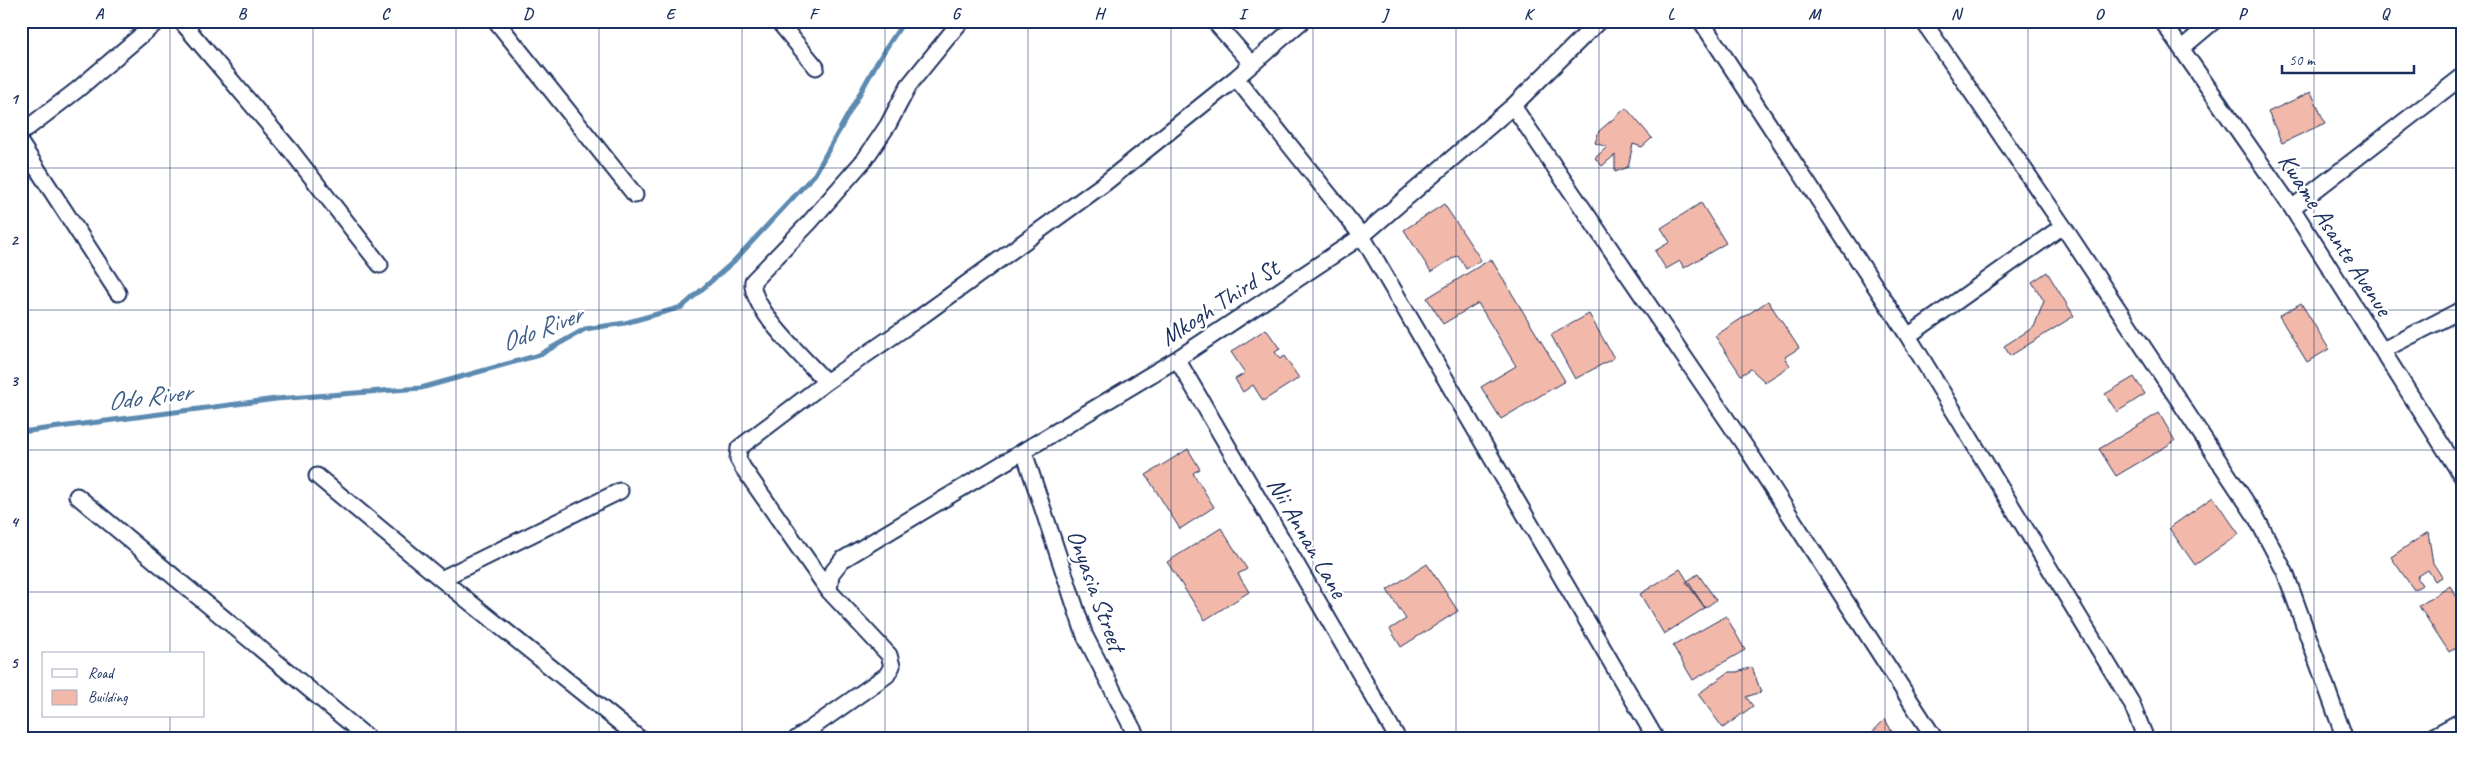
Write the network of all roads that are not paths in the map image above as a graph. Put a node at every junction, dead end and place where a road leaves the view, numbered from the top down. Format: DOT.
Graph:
graph roads {
  1 [pos="158,21"];
  2 [pos="181,21"];
  3 [pos="496,21"];
  4 [pos="778,21"];
  5 [pos="961,21"];
  6 [pos="1214,21"];
  7 [pos="1302,21"];
  8 [pos="1598,21"];
  9 [pos="1701,21"];
  10 [pos="1922,21"];
  11 [pos="2162,21"];
  12 [pos="2214,21"];
  13 [pos="2182,48"];
  14 [pos="1252,64"];
  15 [pos="816,68"];
  16 [pos="2463,76"];
  17 [pos="1236,78"];
  18 [pos="1513,106"];
  19 [pos="21,133"];
  20 [pos="21,144"];
  21 [pos="636,195"];
  22 [pos="2292,208"];
  23 [pos="2063,226"];
  24 [pos="1362,236"];
  25 [pos="380,265"];
  26 [pos="118,294"];
  27 [pos="2463,309"];
  28 [pos="1908,336"];
  29 [pos="2383,350"];
  30 [pos="1177,359"];
  31 [pos="826,382"];
  32 [pos="1024,452"];
  33 [pos="317,476"];
  34 [pos="2463,478"];
  35 [pos="620,491"];
  36 [pos="77,496"];
  37 [pos="441,580"];
  38 [pos="830,592"];
  39 [pos="2463,720"];
  40 [pos="369,739"];
  41 [pos="640,739"];
  42 [pos="796,739"];
  43 [pos="1138,739"];
  44 [pos="1398,739"];
  45 [pos="1656,739"];
  46 [pos="1935,739"];
  47 [pos="2146,739"];
  48 [pos="2345,739"];
  49 [pos="2428,739"];
  1 -- 19 [label="street"];
  2 -- 25 [label="street"];
  3 -- 21 [label="street"];
  4 -- 15 [label="street"];
  5 -- 31 [label="street"];
  6 -- 14 [label="street"];
  7 -- 14 [label="street"];
  8 -- 18 [label="street, Mkogh Third St"];
  9 -- 28 [label="street"];
  10 -- 23 [label="street"];
  11 -- 13 [label="street, Kwame Asante Avenue"];
  12 -- 13 [label="street"];
  13 -- 22 [label="street, Kwame Asante Avenue"];
  14 -- 17 [label="street"];
  16 -- 22 [label="street"];
  17 -- 24 [label="street"];
  17 -- 31 [label="street"];
  18 -- 24 [label="street, Mkogh Third St"];
  18 -- 46 [label="street"];
  20 -- 26 [label="street"];
  22 -- 29 [label="street, Kwame Asante Avenue"];
  23 -- 28 [label="street"];
  23 -- 48 [label="street"];
  24 -- 30 [label="street, Mkogh Third St"];
  24 -- 45 [label="street"];
  27 -- 29 [label="street"];
  28 -- 47 [label="street"];
  29 -- 34 [label="street, Kwame Asante Avenue"];
  30 -- 32 [label="street, Mkogh Third St"];
  30 -- 44 [label="street, Nii Annan Lane"];
  31 -- 38 [label="street"];
  32 -- 38 [label="street, Mkogh Third St"];
  32 -- 43 [label="street, Onyasia Street"];
  33 -- 37 [label="street"];
  35 -- 37 [label="street"];
  36 -- 40 [label="street"];
  37 -- 41 [label="street"];
  38 -- 42 [label="street"];
  39 -- 49 [label="street"];
}
